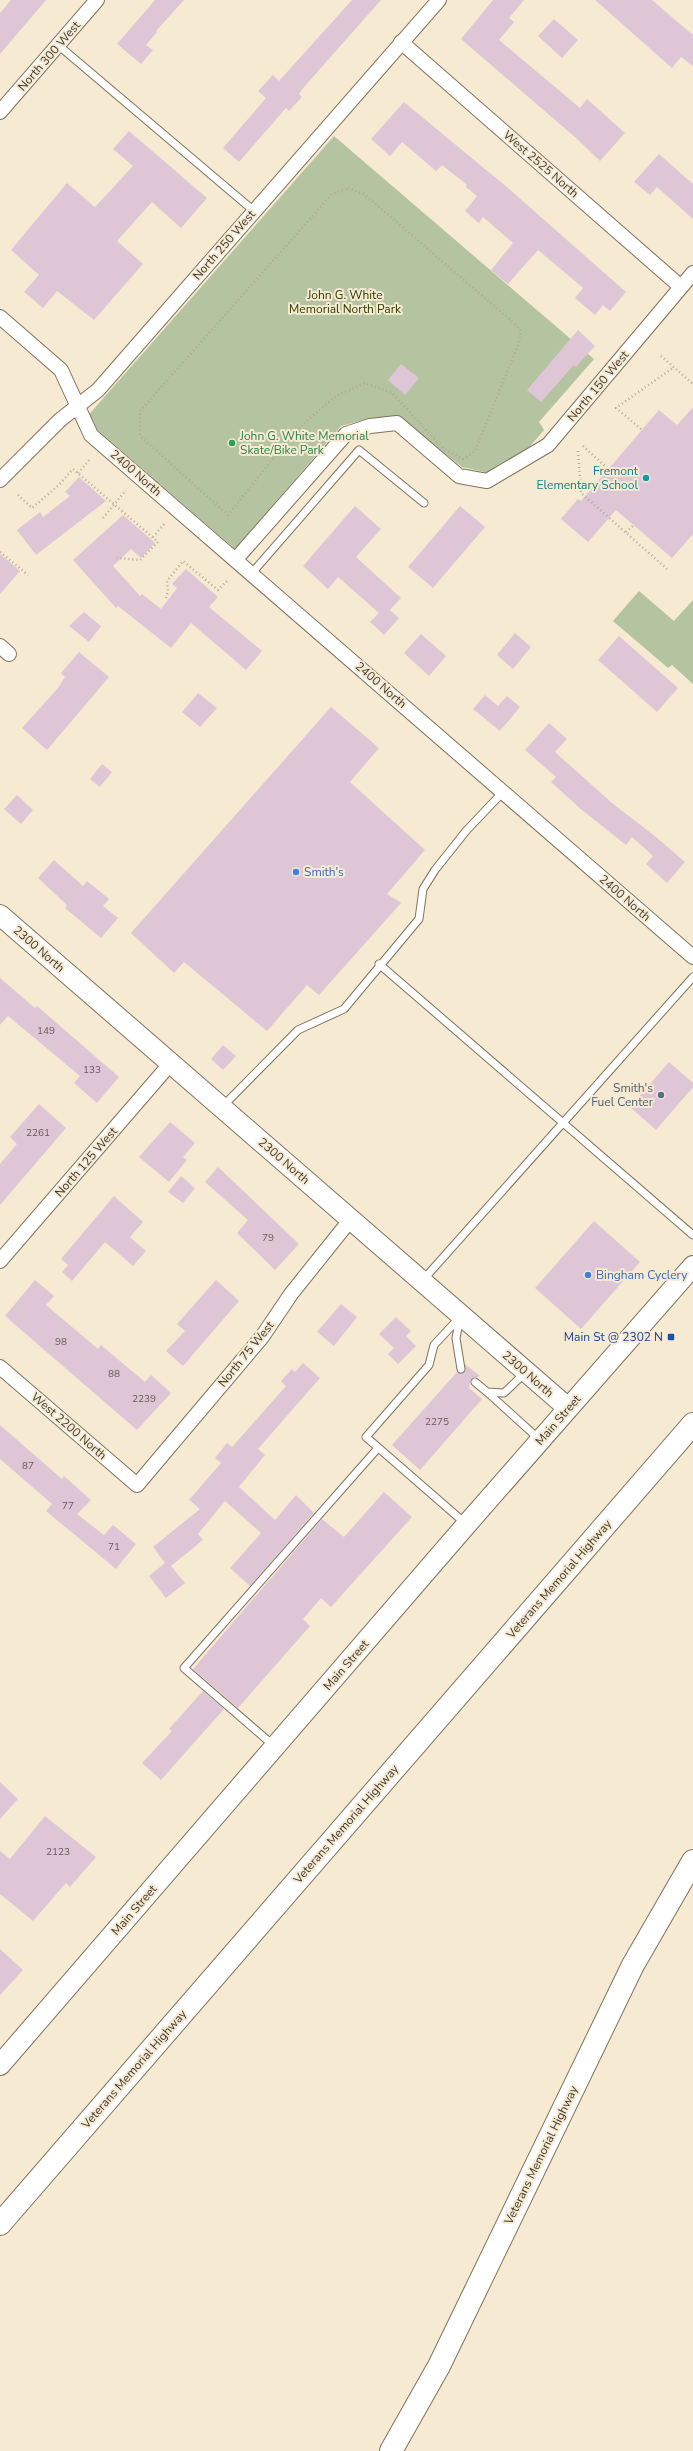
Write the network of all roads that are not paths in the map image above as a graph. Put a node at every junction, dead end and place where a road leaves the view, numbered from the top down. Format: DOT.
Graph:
graph roads {
  1 [pos="97,0"];
  2 [pos="439,0"];
  3 [pos="401,42"];
  4 [pos="58,45"];
  5 [pos="0,112"];
  6 [pos="254,211"];
  7 [pos="693,274"];
  8 [pos="681,287"];
  9 [pos="0,317"];
  10 [pos="78,407"];
  11 [pos="0,480"];
  12 [pos="424,503"];
  13 [pos="236,559"];
  14 [pos="252,573"];
  15 [pos="503,792"];
  16 [pos="0,915"];
  17 [pos="693,957"];
  18 [pos="380,964"];
  19 [pos="693,977"];
  20 [pos="171,1063"];
  21 [pos="222,1108"];
  22 [pos="564,1122"];
  23 [pos="351,1219"];
  24 [pos="693,1235"];
  25 [pos="0,1261"];
  26 [pos="693,1266"];
  27 [pos="421,1281"];
  28 [pos="461,1316"];
  29 [pos="0,1367"];
  30 [pos="461,1369"];
  31 [pos="526,1372"];
  32 [pos="475,1382"];
  33 [pos="487,1392"];
  34 [pos="568,1408"];
  35 [pos="693,1424"];
  36 [pos="540,1440"];
  37 [pos="378,1448"];
  38 [pos="137,1485"];
  39 [pos="467,1524"];
  40 [pos="275,1747"];
  41 [pos="693,1861"];
  42 [pos="0,2065"];
  43 [pos="0,2224"];
  44 [pos="391,2451"];
  1 -- 4 [label="street, North 300 West"];
  2 -- 3 [label="street, North 250 West"];
  3 -- 6 [label="street, North 250 West"];
  3 -- 8 [label="street, West 2525 North"];
  4 -- 5 [label="street, North 300 West"];
  4 -- 6 [label="lane"];
  6 -- 10 [label="street, North 250 West"];
  7 -- 8 [label="street, North 150 West"];
  8 -- 13 [label="street, North 150 West"];
  9 -- 10 [label="street, 2400 North"];
  10 -- 11 [label="street, North 250 West"];
  10 -- 13 [label="street, 2400 North"];
  12 -- 14 [label="lane"];
  13 -- 14 [label="street, 2400 North"];
  14 -- 15 [label="street, 2400 North"];
  15 -- 17 [label="street, 2400 North"];
  15 -- 18 [label="lane"];
  16 -- 20 [label="main road, 2300 North"];
  18 -- 21 [label="lane"];
  18 -- 22 [label="lane"];
  19 -- 22 [label="lane"];
  20 -- 21 [label="main road, 2300 North"];
  20 -- 25 [label="street, North 125 West"];
  21 -- 23 [label="main road, 2300 North"];
  22 -- 24 [label="lane"];
  22 -- 27 [label="lane"];
  23 -- 27 [label="main road, 2300 North"];
  23 -- 38 [label="street, North 75 West"];
  26 -- 34 [label="main road, Main Street"];
  27 -- 28 [label="main road, 2300 North"];
  28 -- 30 [label="lane"];
  28 -- 31 [label="main road, 2300 North"];
  28 -- 37 [label="lane"];
  29 -- 38 [label="street, West 2200 North"];
  31 -- 33 [label="lane"];
  31 -- 34 [label="main road, 2300 North"];
  32 -- 33 [label="lane"];
  33 -- 36 [label="lane"];
  34 -- 36 [label="main road, Main Street"];
  35 -- 43 [label="highway, Veterans Memorial Highway"];
  36 -- 39 [label="main road, Main Street"];
  37 -- 39 [label="lane"];
  37 -- 40 [label="lane"];
  39 -- 40 [label="main road, Main Street"];
  40 -- 42 [label="main road, Main Street"];
  41 -- 44 [label="highway, Veterans Memorial Highway"];
}
